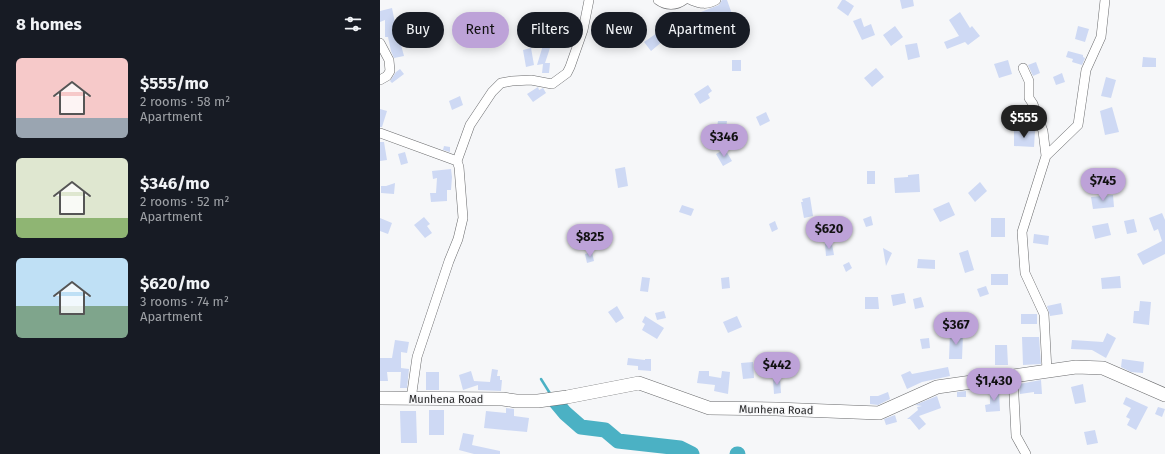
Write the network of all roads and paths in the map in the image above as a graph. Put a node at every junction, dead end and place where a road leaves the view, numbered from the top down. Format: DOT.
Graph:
graph roads {
  1 [pos="589,0"];
  2 [pos="658,0"];
  3 [pos="684,0"];
  4 [pos="691,0"];
  5 [pos="716,0"];
  6 [pos="1105,0"];
  7 [pos="380,43"];
  8 [pos="1023,68"];
  9 [pos="380,80"];
  10 [pos="380,133"];
  11 [pos="1046,156"];
  12 [pos="457,161"];
  13 [pos="1048,371"];
  14 [pos="1013,376"];
  15 [pos="1165,395"];
  16 [pos="380,398"];
  17 [pos="411,399"];
  18 [pos="1026,454"];
  1 -- 12 [label="street"];
  2 -- 3 [label="street"];
  4 -- 5 [label="street"];
  6 -- 11 [label="street"];
  7 -- 9 [label="street"];
  8 -- 11 [label="street"];
  10 -- 12 [label="street"];
  11 -- 13 [label="street"];
  12 -- 17 [label="street"];
  13 -- 14 [label="street, Munhena Road"];
  13 -- 15 [label="street, Munhena Road"];
  14 -- 17 [label="street, Munhena Road"];
  14 -- 18 [label="street"];
  16 -- 17 [label="street, Munhena Road"];
}
